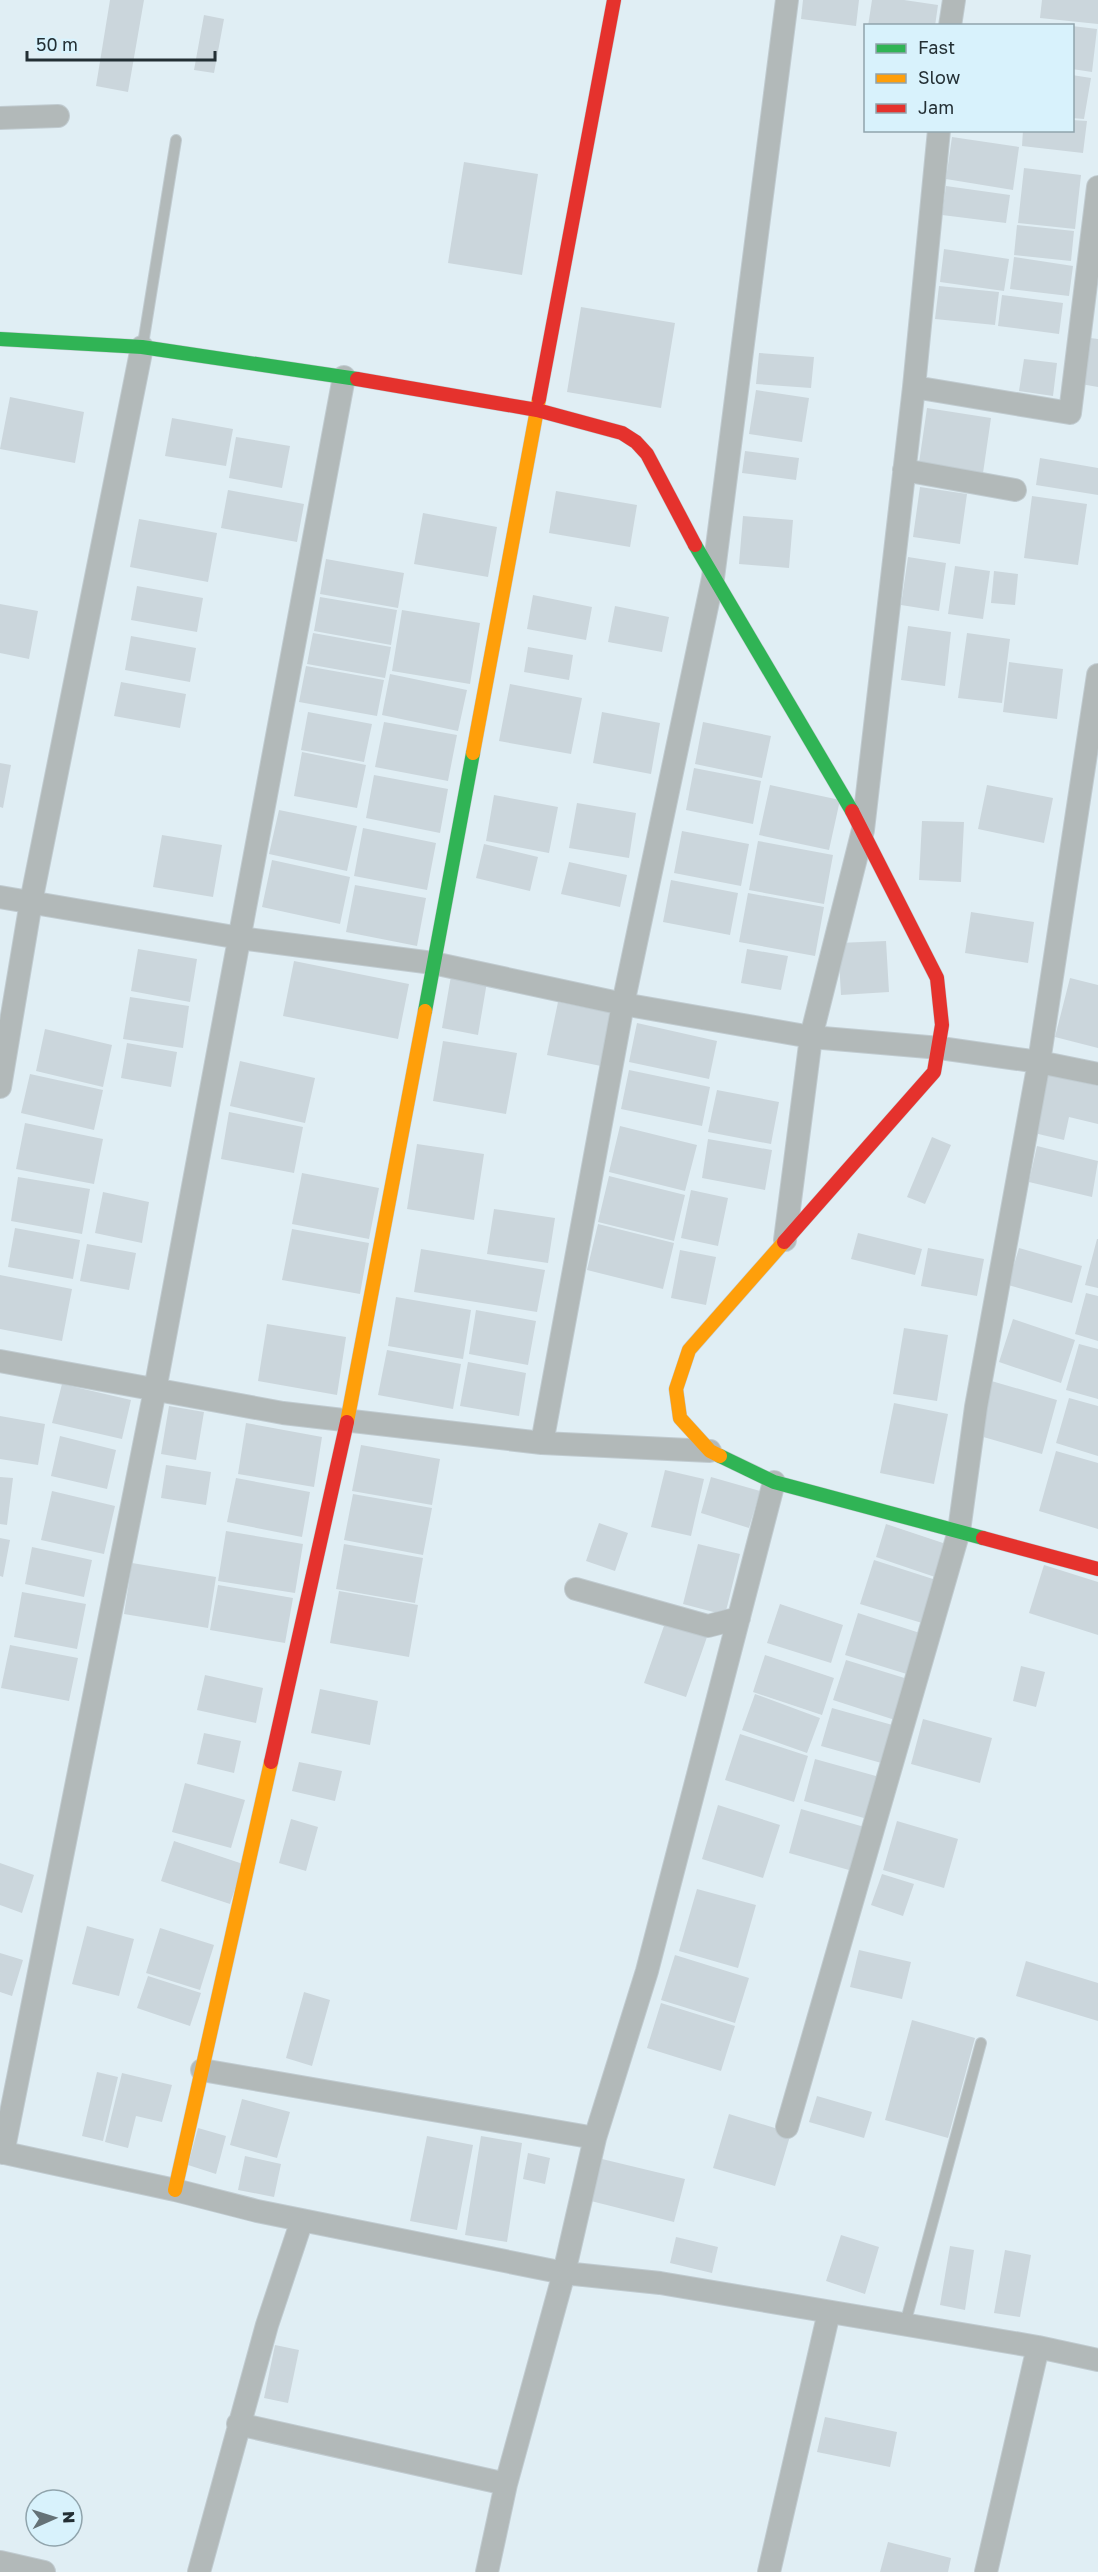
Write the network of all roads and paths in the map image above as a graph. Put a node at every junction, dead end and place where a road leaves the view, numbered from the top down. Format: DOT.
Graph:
graph roads {
  1 [pos="614,0"];
  2 [pos="787,0"];
  3 [pos="954,0"];
  4 [pos="950,24"];
  5 [pos="58,116"];
  6 [pos="0,118"];
  7 [pos="939,132"];
  8 [pos="176,140"];
  9 [pos="1098,187"];
  10 [pos="0,339"];
  11 [pos="142,347"];
  12 [pos="344,377"];
  13 [pos="914,387"];
  14 [pos="537,410"];
  15 [pos="904,470"];
  16 [pos="1016,490"];
  17 [pos="713,579"];
  18 [pos="1098,675"];
  19 [pos="863,830"];
  20 [pos="0,897"];
  21 [pos="31,902"];
  22 [pos="240,938"];
  23 [pos="434,963"];
  24 [pos="623,1004"];
  25 [pos="811,1037"];
  26 [pos="940,1048"];
  27 [pos="1039,1062"];
  28 [pos="1098,1074"];
  29 [pos="0,1087"];
  30 [pos="784,1240"];
  31 [pos="0,1361"];
  32 [pos="155,1390"];
  33 [pos="348,1419"];
  34 [pos="542,1443"];
  35 [pos="710,1451"];
  36 [pos="774,1482"];
  37 [pos="959,1531"];
  38 [pos="1098,1569"];
  39 [pos="576,1589"];
  40 [pos="738,1618"];
  41 [pos="981,2043"];
  42 [pos="202,2070"];
  43 [pos="787,2127"];
  44 [pos="595,2138"];
  45 [pos="2,2152"];
  46 [pos="175,2190"];
  47 [pos="302,2220"];
  48 [pos="564,2273"];
  49 [pos="829,2312"];
  50 [pos="905,2324"];
  51 [pos="1038,2347"];
  52 [pos="1098,2360"];
  53 [pos="238,2424"];
  54 [pos="506,2484"];
  55 [pos="0,2562"];
  56 [pos="44,2572"];
  57 [pos="199,2572"];
  58 [pos="487,2572"];
  59 [pos="769,2572"];
  60 [pos="986,2572"];
  1 -- 14 [label="street"];
  2 -- 17 [label="street"];
  3 -- 4 [label="street"];
  5 -- 6 [label="street"];
  7 -- 13 [label="street"];
  8 -- 11 [label="lane"];
  9 -- 13 [label="street"];
  10 -- 11 [label="street"];
  11 -- 12 [label="street"];
  11 -- 21 [label="street"];
  12 -- 14 [label="street"];
  12 -- 22 [label="street"];
  13 -- 15 [label="street"];
  14 -- 17 [label="street"];
  14 -- 23 [label="street"];
  15 -- 16 [label="street"];
  15 -- 19 [label="street"];
  17 -- 19 [label="street"];
  17 -- 24 [label="street"];
  18 -- 27 [label="street"];
  19 -- 25 [label="street"];
  19 -- 26 [label="street"];
  20 -- 21 [label="street"];
  21 -- 22 [label="street"];
  21 -- 29 [label="street"];
  22 -- 23 [label="street"];
  22 -- 32 [label="street"];
  23 -- 24 [label="street"];
  23 -- 33 [label="street"];
  24 -- 25 [label="street"];
  24 -- 34 [label="street"];
  25 -- 26 [label="street"];
  25 -- 30 [label="street"];
  26 -- 27 [label="street"];
  26 -- 30 [label="street"];
  27 -- 28 [label="street"];
  27 -- 37 [label="street"];
  30 -- 35 [label="street"];
  31 -- 32 [label="street"];
  32 -- 33 [label="street"];
  32 -- 45 [label="street"];
  33 -- 34 [label="street"];
  33 -- 42 [label="street"];
  34 -- 35 [label="street"];
  35 -- 36 [label="street"];
  36 -- 37 [label="street"];
  36 -- 40 [label="street"];
  37 -- 38 [label="street"];
  37 -- 43 [label="street"];
  39 -- 40 [label="street"];
  40 -- 44 [label="street"];
  41 -- 50 [label="lane"];
  42 -- 44 [label="street"];
  42 -- 46 [label="street"];
  44 -- 48 [label="street"];
  45 -- 46 [label="street"];
  46 -- 47 [label="street"];
  47 -- 48 [label="street"];
  47 -- 53 [label="street"];
  48 -- 49 [label="street"];
  48 -- 54 [label="street"];
  49 -- 50 [label="street"];
  49 -- 59 [label="street"];
  50 -- 51 [label="street"];
  51 -- 52 [label="street"];
  51 -- 60 [label="street"];
  53 -- 54 [label="street"];
  53 -- 57 [label="street"];
  54 -- 58 [label="street"];
  55 -- 56 [label="street"];
}
